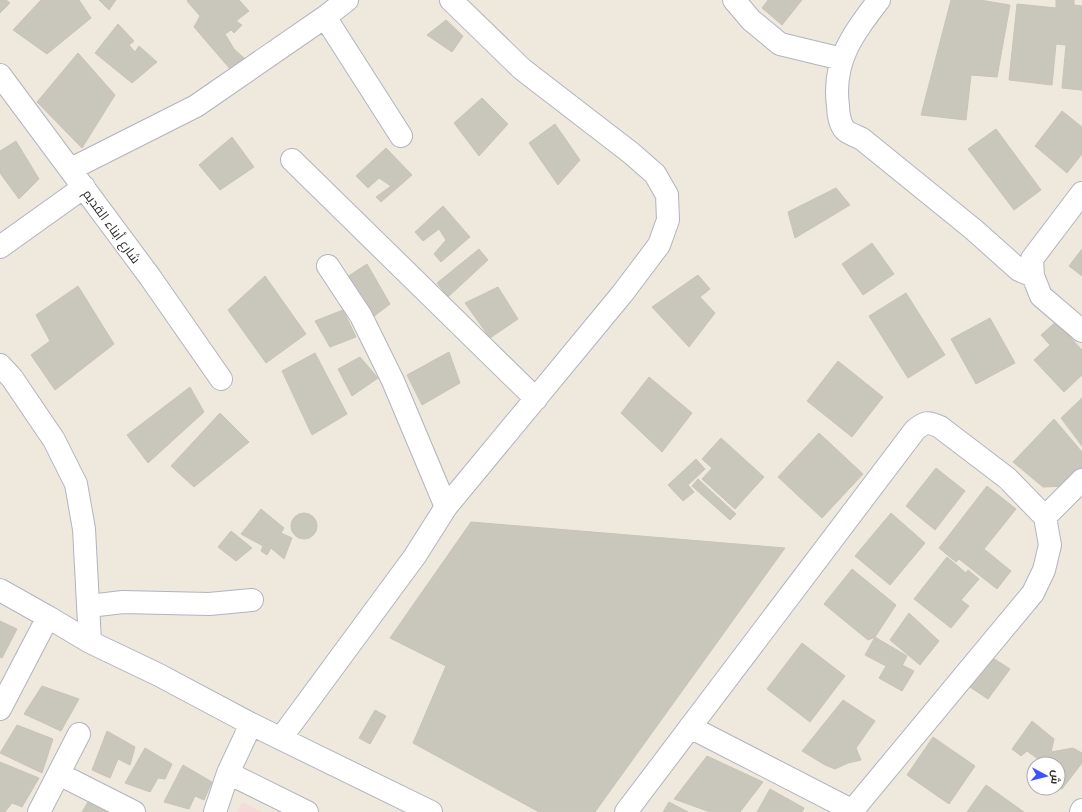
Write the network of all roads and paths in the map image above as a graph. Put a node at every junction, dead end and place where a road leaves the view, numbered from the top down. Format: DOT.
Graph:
graph roads {
  1 [pos="347,0"];
  2 [pos="451,0"];
  3 [pos="734,0"];
  4 [pos="879,0"];
  5 [pos="325,17"];
  6 [pos="842,59"];
  7 [pos="0,75"];
  8 [pos="401,136"];
  9 [pos="292,160"];
  10 [pos="71,170"];
  11 [pos="84,187"];
  12 [pos="1082,193"];
  13 [pos="0,247"];
  14 [pos="328,266"];
  15 [pos="1033,276"];
  16 [pos="1082,331"];
  17 [pos="0,365"];
  18 [pos="221,378"];
  19 [pos="536,399"];
  20 [pos="1082,480"];
  21 [pos="446,507"];
  22 [pos="1045,517"];
  23 [pos="0,590"];
  24 [pos="252,600"];
  25 [pos="89,606"];
  26 [pos="48,617"];
  27 [pos="90,642"];
  28 [pos="7,680"];
  29 [pos="0,709"];
  30 [pos="251,724"];
  31 [pos="690,727"];
  32 [pos="79,734"];
  33 [pos="280,738"];
  34 [pos="59,774"];
  35 [pos="228,774"];
  36 [pos="409,807"];
  37 [pos="854,811"];
  38 [pos="40,812"];
  39 [pos="134,812"];
  40 [pos="215,812"];
  41 [pos="307,812"];
  42 [pos="431,812"];
  43 [pos="626,812"];
  1 -- 5 [label="street"];
  2 -- 19 [label="street"];
  3 -- 6 [label="street"];
  4 -- 6 [label="street"];
  5 -- 8 [label="street"];
  5 -- 10 [label="street"];
  6 -- 15 [label="street"];
  7 -- 10 [label="street, شارع أبناء القديم"];
  9 -- 19 [label="street"];
  10 -- 11 [label="street, شارع أبناء القديم"];
  11 -- 13 [label="street"];
  11 -- 18 [label="street, شارع أبناء القديم"];
  12 -- 15 [label="street"];
  14 -- 21 [label="street"];
  15 -- 16 [label="street"];
  17 -- 25 [label="street"];
  19 -- 21 [label="street"];
  20 -- 22 [label="street"];
  21 -- 33 [label="street"];
  22 -- 31 [label="street"];
  22 -- 37 [label="street"];
  23 -- 26 [label="street"];
  24 -- 25 [label="street"];
  25 -- 27 [label="street"];
  26 -- 27 [label="street"];
  26 -- 28 [label="street"];
  27 -- 30 [label="street"];
  28 -- 29 [label="street"];
  30 -- 33 [label="street"];
  30 -- 35 [label="street"];
  31 -- 37 [label="street"];
  31 -- 43 [label="street"];
  32 -- 34 [label="street"];
  33 -- 36 [label="street"];
  34 -- 38 [label="street"];
  34 -- 39 [label="street"];
  35 -- 40 [label="street"];
  35 -- 41 [label="street"];
  36 -- 42 [label="street"];
}
